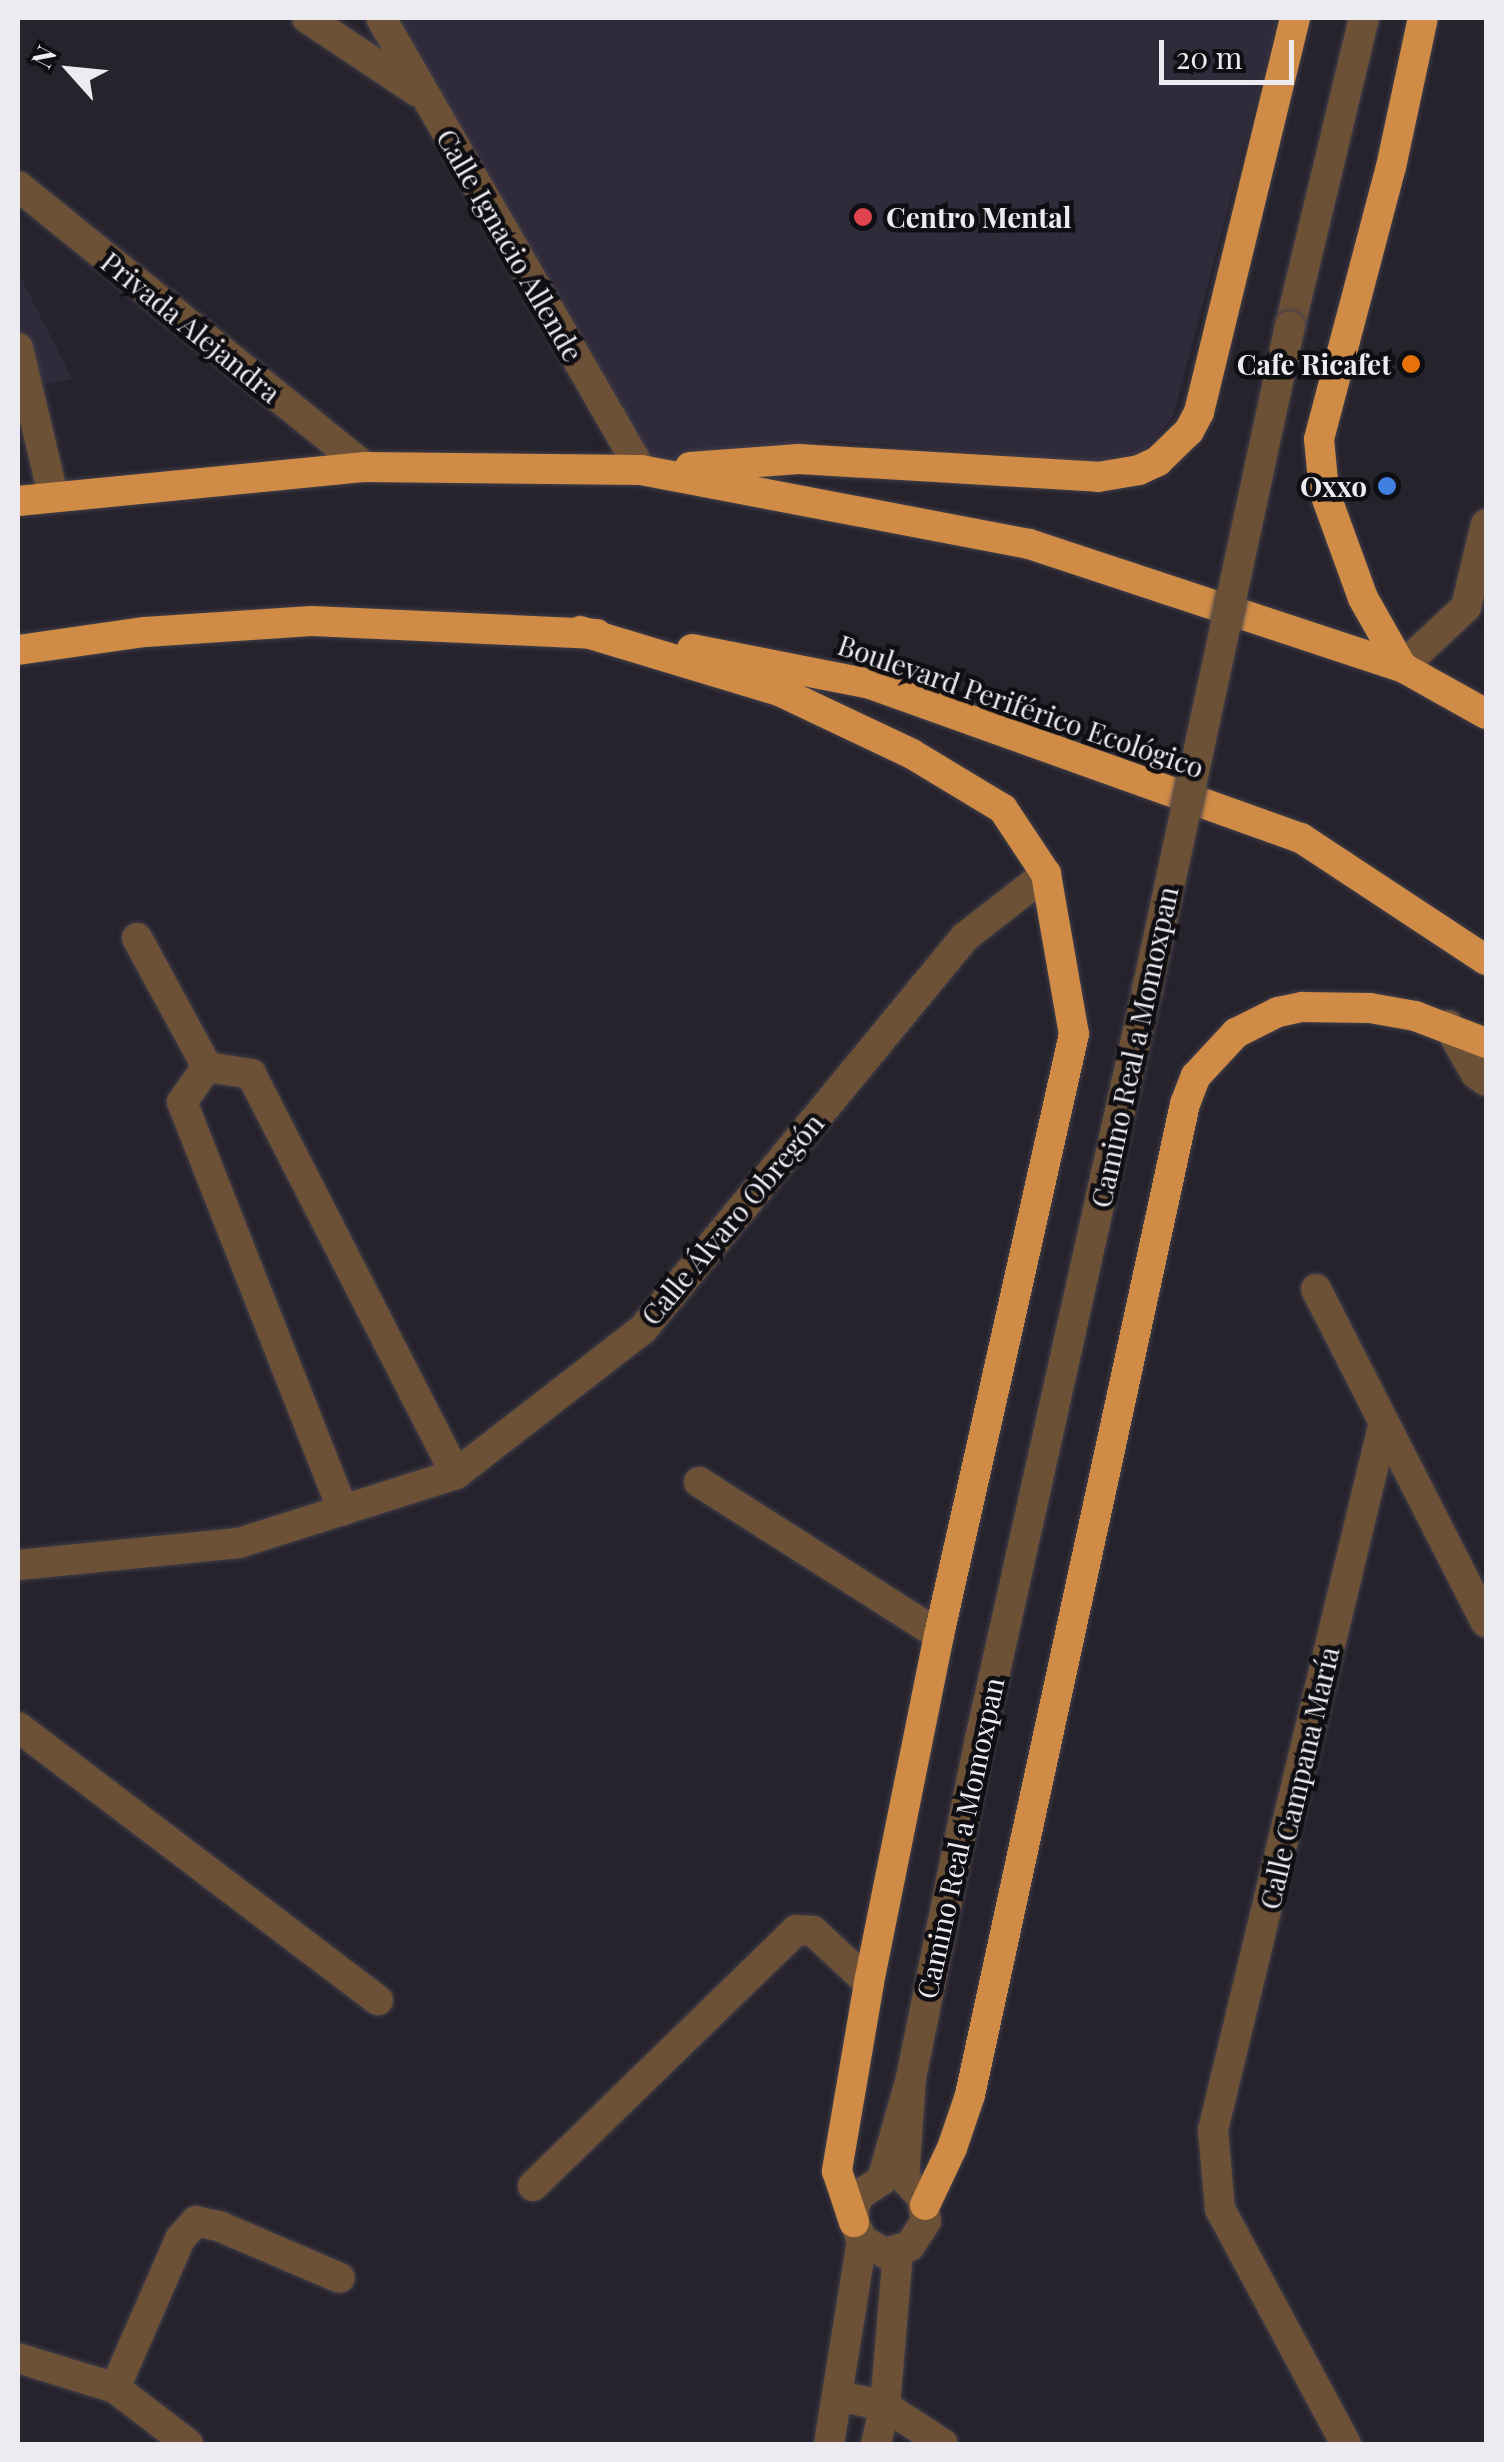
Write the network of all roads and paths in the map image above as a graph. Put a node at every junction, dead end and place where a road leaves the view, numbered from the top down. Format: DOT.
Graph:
graph roads {
  1 [pos="306,18"];
  2 [pos="382,18"];
  3 [pos="1296,18"];
  4 [pos="1364,18"];
  5 [pos="1423,18"];
  6 [pos="424,96"];
  7 [pos="18,186"];
  8 [pos="19,365"];
  9 [pos="365,467"];
  10 [pos="641,470"];
  11 [pos="53,494"];
  12 [pos="18,501"];
  13 [pos="1486,524"];
  14 [pos="580,632"];
  15 [pos="18,650"];
  16 [pos="1402,667"];
  17 [pos="1486,714"];
  18 [pos="1046,874"];
  19 [pos="138,938"];
  20 [pos="1486,960"];
  21 [pos="1448,1026"];
  22 [pos="1486,1043"];
  23 [pos="207,1067"];
  24 [pos="1486,1081"];
  25 [pos="1316,1289"];
  26 [pos="1383,1426"];
  27 [pos="456,1474"];
  28 [pos="699,1482"];
  29 [pos="343,1510"];
  30 [pos="18,1564"];
  31 [pos="1486,1622"];
  32 [pos="939,1635"];
  33 [pos="18,1727"];
  34 [pos="868,1983"];
  35 [pos="378,2000"];
  36 [pos="911,2078"];
  37 [pos="534,2186"];
  38 [pos="925,2205"];
  39 [pos="858,2231"];
  40 [pos="898,2252"];
  41 [pos="340,2278"];
  42 [pos="18,2358"];
  43 [pos="115,2388"];
  44 [pos="839,2396"];
  45 [pos="884,2406"];
  46 [pos="940,2442"];
  47 [pos="188,2444"];
  48 [pos="829,2444"];
  49 [pos="876,2444"];
  50 [pos="1346,2444"];
  1 -- 6 [label="street"];
  2 -- 6 [label="street, Calle Ignacio Allende"];
  3 -- 10 [label="highway"];
  4 -- 36 [label="street, Camino Real a Momoxpan, bridge"];
  5 -- 16 [label="highway"];
  6 -- 10 [label="street, Calle Ignacio Allende"];
  7 -- 9 [label="street, Privada Alejandra"];
  8 -- 11 [label="street"];
  9 -- 10 [label="highway"];
  9 -- 11 [label="highway"];
  10 -- 16 [label="highway"];
  11 -- 12 [label="highway"];
  13 -- 16 [label="street"];
  14 -- 15 [label="highway, Boulevard Periférico Ecológico"];
  14 -- 18 [label="highway"];
  14 -- 20 [label="highway, Boulevard Periférico Ecológico"];
  16 -- 17 [label="highway"];
  18 -- 27 [label="street, Calle Álvaro Obregón"];
  18 -- 32 [label="highway"];
  19 -- 23 [label="street"];
  21 -- 22 [label="highway"];
  21 -- 24 [label="street"];
  21 -- 38 [label="highway"];
  23 -- 27 [label="street"];
  23 -- 29 [label="street"];
  25 -- 26 [label="street"];
  26 -- 31 [label="street"];
  26 -- 50 [label="street, Calle Campana María"];
  27 -- 29 [label="street, Calle Álvaro Obregón"];
  28 -- 32 [label="street"];
  29 -- 30 [label="street, Calle Álvaro Obregón"];
  32 -- 34 [label="highway"];
  33 -- 35 [label="street"];
  34 -- 37 [label="street"];
  34 -- 39 [label="highway"];
  36 -- 38 [label="street, Camino Real a Momoxpan"];
  36 -- 39 [label="street, Camino Real a Momoxpan"];
  38 -- 40 [label="street"];
  39 -- 40 [label="street"];
  39 -- 44 [label="street, Camino Real a Momoxpan"];
  40 -- 45 [label="street"];
  41 -- 43 [label="street"];
  42 -- 43 [label="street"];
  43 -- 47 [label="street"];
  44 -- 45 [label="street"];
  44 -- 48 [label="street, Camino Real a Momoxpan"];
  45 -- 46 [label="street"];
  45 -- 49 [label="street"];
}
